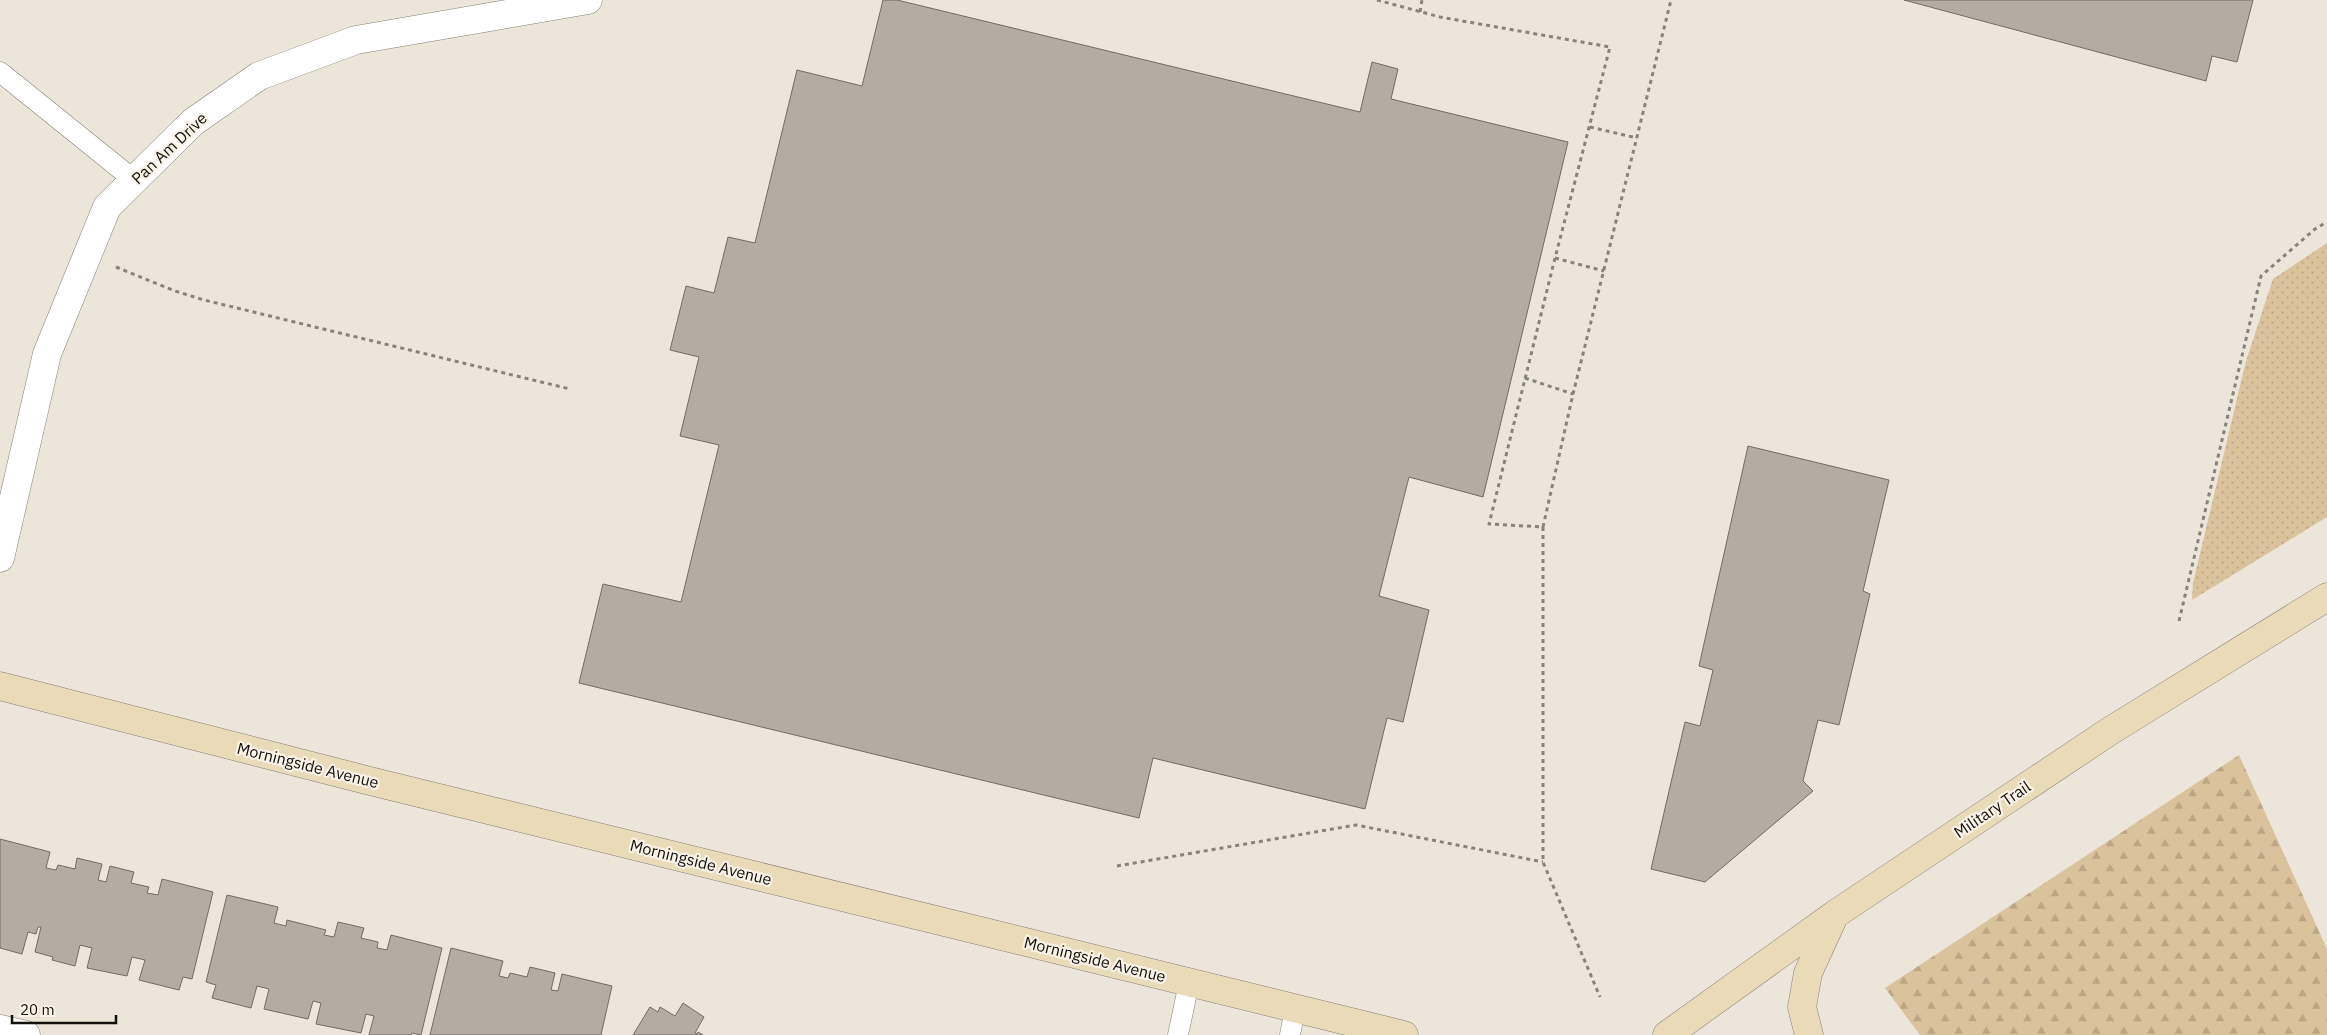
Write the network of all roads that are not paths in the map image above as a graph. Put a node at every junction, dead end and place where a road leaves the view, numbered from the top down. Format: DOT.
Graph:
graph roads {
  1 [pos="588,0"];
  2 [pos="0,72"];
  3 [pos="134,180"];
  4 [pos="0,558"];
  5 [pos="2327,597"];
  6 [pos="0,686"];
  7 [pos="1834,914"];
  8 [pos="1189,983"];
  9 [pos="1295,1009"];
  10 [pos="0,1029"];
  11 [pos="26,1035"];
  12 [pos="1178,1035"];
  13 [pos="1290,1035"];
  14 [pos="1402,1035"];
  15 [pos="1667,1035"];
  16 [pos="1809,1035"];
  1 -- 3 [label="street, Pan Am Drive"];
  2 -- 3 [label="lane"];
  3 -- 4 [label="street, Pan Am Drive"];
  5 -- 7 [label="main road, Military Trail"];
  6 -- 8 [label="main road, Morningside Avenue"];
  7 -- 15 [label="main road, Military Trail"];
  7 -- 16 [label="main road"];
  8 -- 9 [label="main road, Morningside Avenue"];
  8 -- 12 [label="lane"];
  9 -- 13 [label="lane"];
  9 -- 14 [label="main road, Morningside Avenue"];
  10 -- 11 [label="street"];
}
